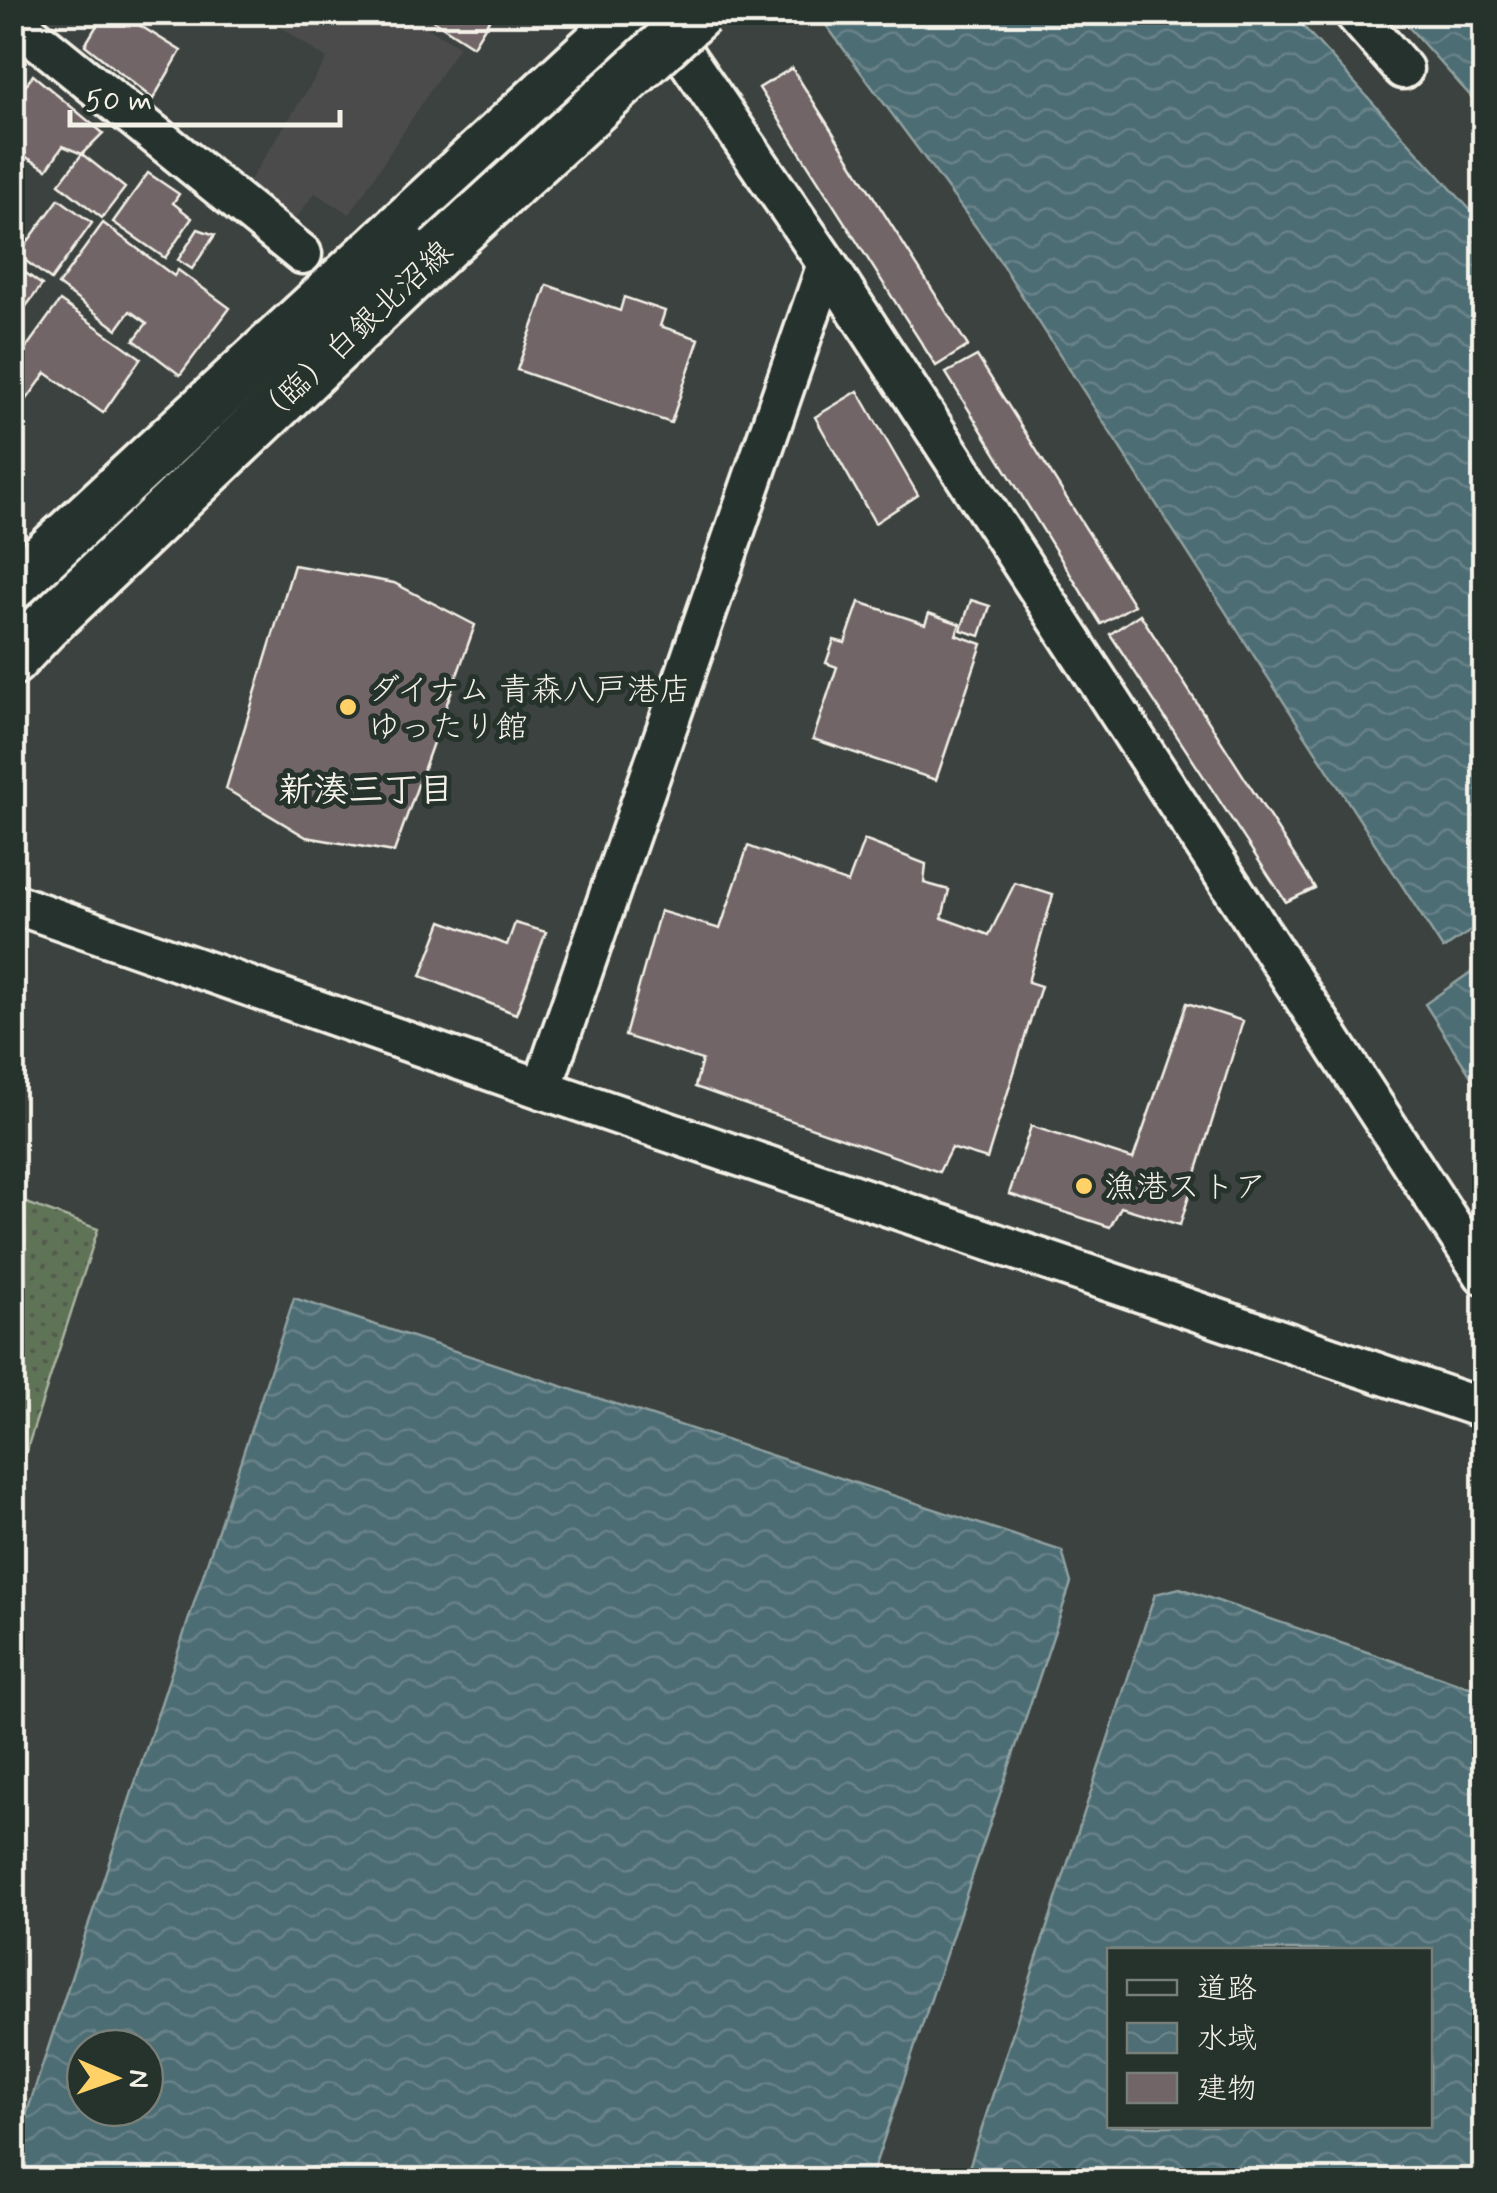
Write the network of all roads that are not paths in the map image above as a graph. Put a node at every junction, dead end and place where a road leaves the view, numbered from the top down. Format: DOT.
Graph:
graph roads {
  1 [pos="632,12"];
  2 [pos="655,12"];
  3 [pos="700,12"];
  4 [pos="1353,12"];
  5 [pos="20,25"];
  6 [pos="1403,70"];
  7 [pos="302,254"];
  8 [pos="827,264"];
  9 [pos="12,586"];
  10 [pos="12,661"];
  11 [pos="12,903"];
  12 [pos="542,1089"];
  13 [pos="1484,1275"];
  14 [pos="1484,1408"];
  1 -- 9 [label="street, （臨）白銀北沼線"];
  2 -- 8 [label="street"];
  3 -- 10 [label="street, （臨）白銀北沼線, bridge"];
  4 -- 6 [label="street"];
  5 -- 7 [label="street"];
  8 -- 12 [label="street"];
  8 -- 13 [label="street"];
  11 -- 12 [label="street"];
  12 -- 14 [label="street"];
}
